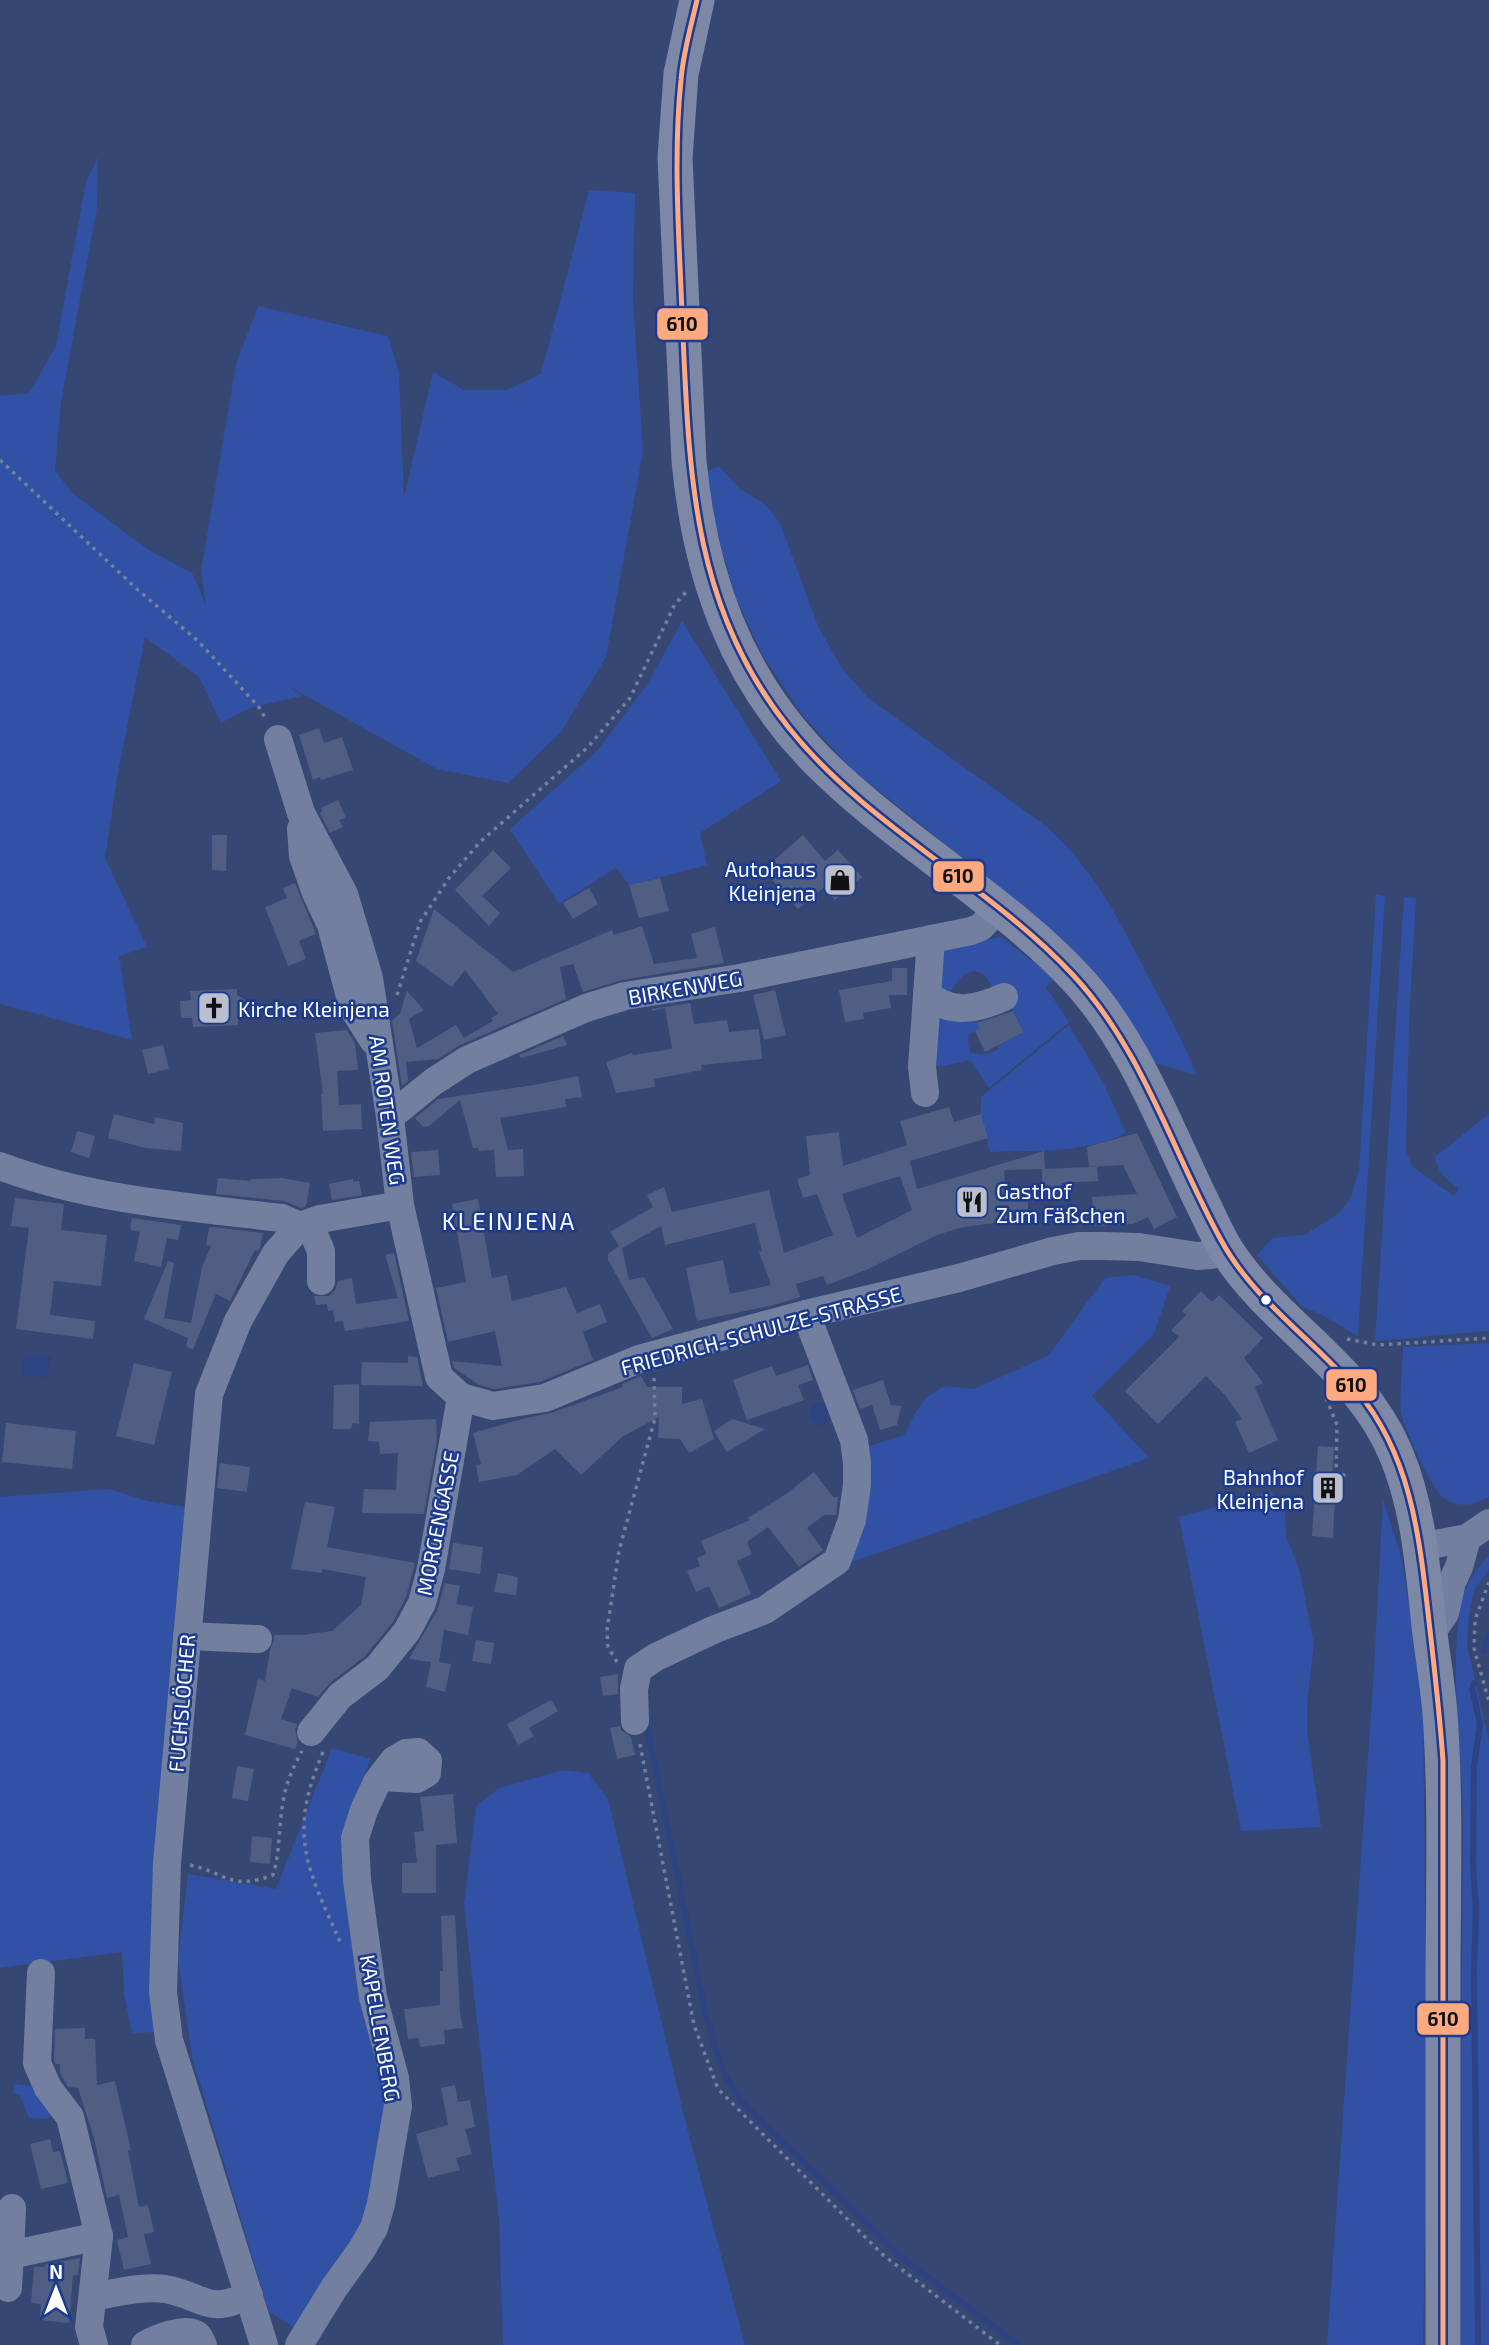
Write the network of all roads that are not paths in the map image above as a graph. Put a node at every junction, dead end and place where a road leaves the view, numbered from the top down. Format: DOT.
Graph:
graph roads {
  1 [pos="697,0"];
  2 [pos="278,739"];
  3 [pos="998,908"];
  4 [pos="931,939"];
  5 [pos="927,993"];
  6 [pos="1004,997"];
  7 [pos="925,1093"];
  8 [pos="390,1117"];
  9 [pos="0,1166"];
  10 [pos="400,1205"];
  11 [pos="304,1225"];
  12 [pos="1226,1249"];
  13 [pos="321,1281"];
  14 [pos="806,1314"];
  15 [pos="461,1397"];
  16 [pos="1478,1530"];
  17 [pos="1420,1547"];
  18 [pos="1430,1635"];
  19 [pos="187,1636"];
  20 [pos="258,1639"];
  21 [pos="635,1721"];
  22 [pos="319,1738"];
  23 [pos="381,1777"];
  24 [pos="41,1973"];
  25 [pos="12,2208"];
  26 [pos="99,2236"];
  27 [pos="10,2255"];
  28 [pos="8,2288"];
  29 [pos="249,2295"];
  30 [pos="93,2297"];
  31 [pos="93,2345"];
  32 [pos="145,2345"];
  33 [pos="203,2345"];
  34 [pos="264,2345"];
  35 [pos="299,2345"];
  36 [pos="1443,2345"];
  1 -- 3 [label="main road"];
  2 -- 8 [label="street, AM ROTEN WEG"];
  3 -- 4 [label="street, BIRKENWEG"];
  3 -- 12 [label="main road"];
  4 -- 5 [label="street"];
  4 -- 8 [label="street, BIRKENWEG"];
  5 -- 6 [label="street"];
  5 -- 7 [label="street"];
  8 -- 10 [label="street, AM ROTEN WEG"];
  9 -- 11 [label="street"];
  10 -- 11 [label="street"];
  10 -- 15 [label="street"];
  11 -- 13 [label="street"];
  11 -- 19 [label="street, FUCHSLÖCHER"];
  12 -- 14 [label="street, FRIEDRICH-SCHULZE-STRASSE"];
  12 -- 17 [label="main road"];
  14 -- 15 [label="street, FRIEDRICH-SCHULZE-STRASSE"];
  14 -- 21 [label="street"];
  15 -- 22 [label="street, MORGENGASSE"];
  16 -- 17 [label="street"];
  16 -- 18 [label="street"];
  17 -- 18 [label="main road"];
  18 -- 36 [label="main road"];
  19 -- 20 [label="street"];
  19 -- 29 [label="street, FUCHSLÖCHER"];
  23 -- 35 [label="street, KAPELLENBERG"];
  24 -- 26 [label="street"];
  25 -- 27 [label="street"];
  26 -- 27 [label="street"];
  26 -- 30 [label="street"];
  27 -- 28 [label="street"];
  29 -- 30 [label="street"];
  29 -- 34 [label="street, FUCHSLÖCHER"];
  30 -- 31 [label="street"];
  32 -- 33 [label="street"];
}
